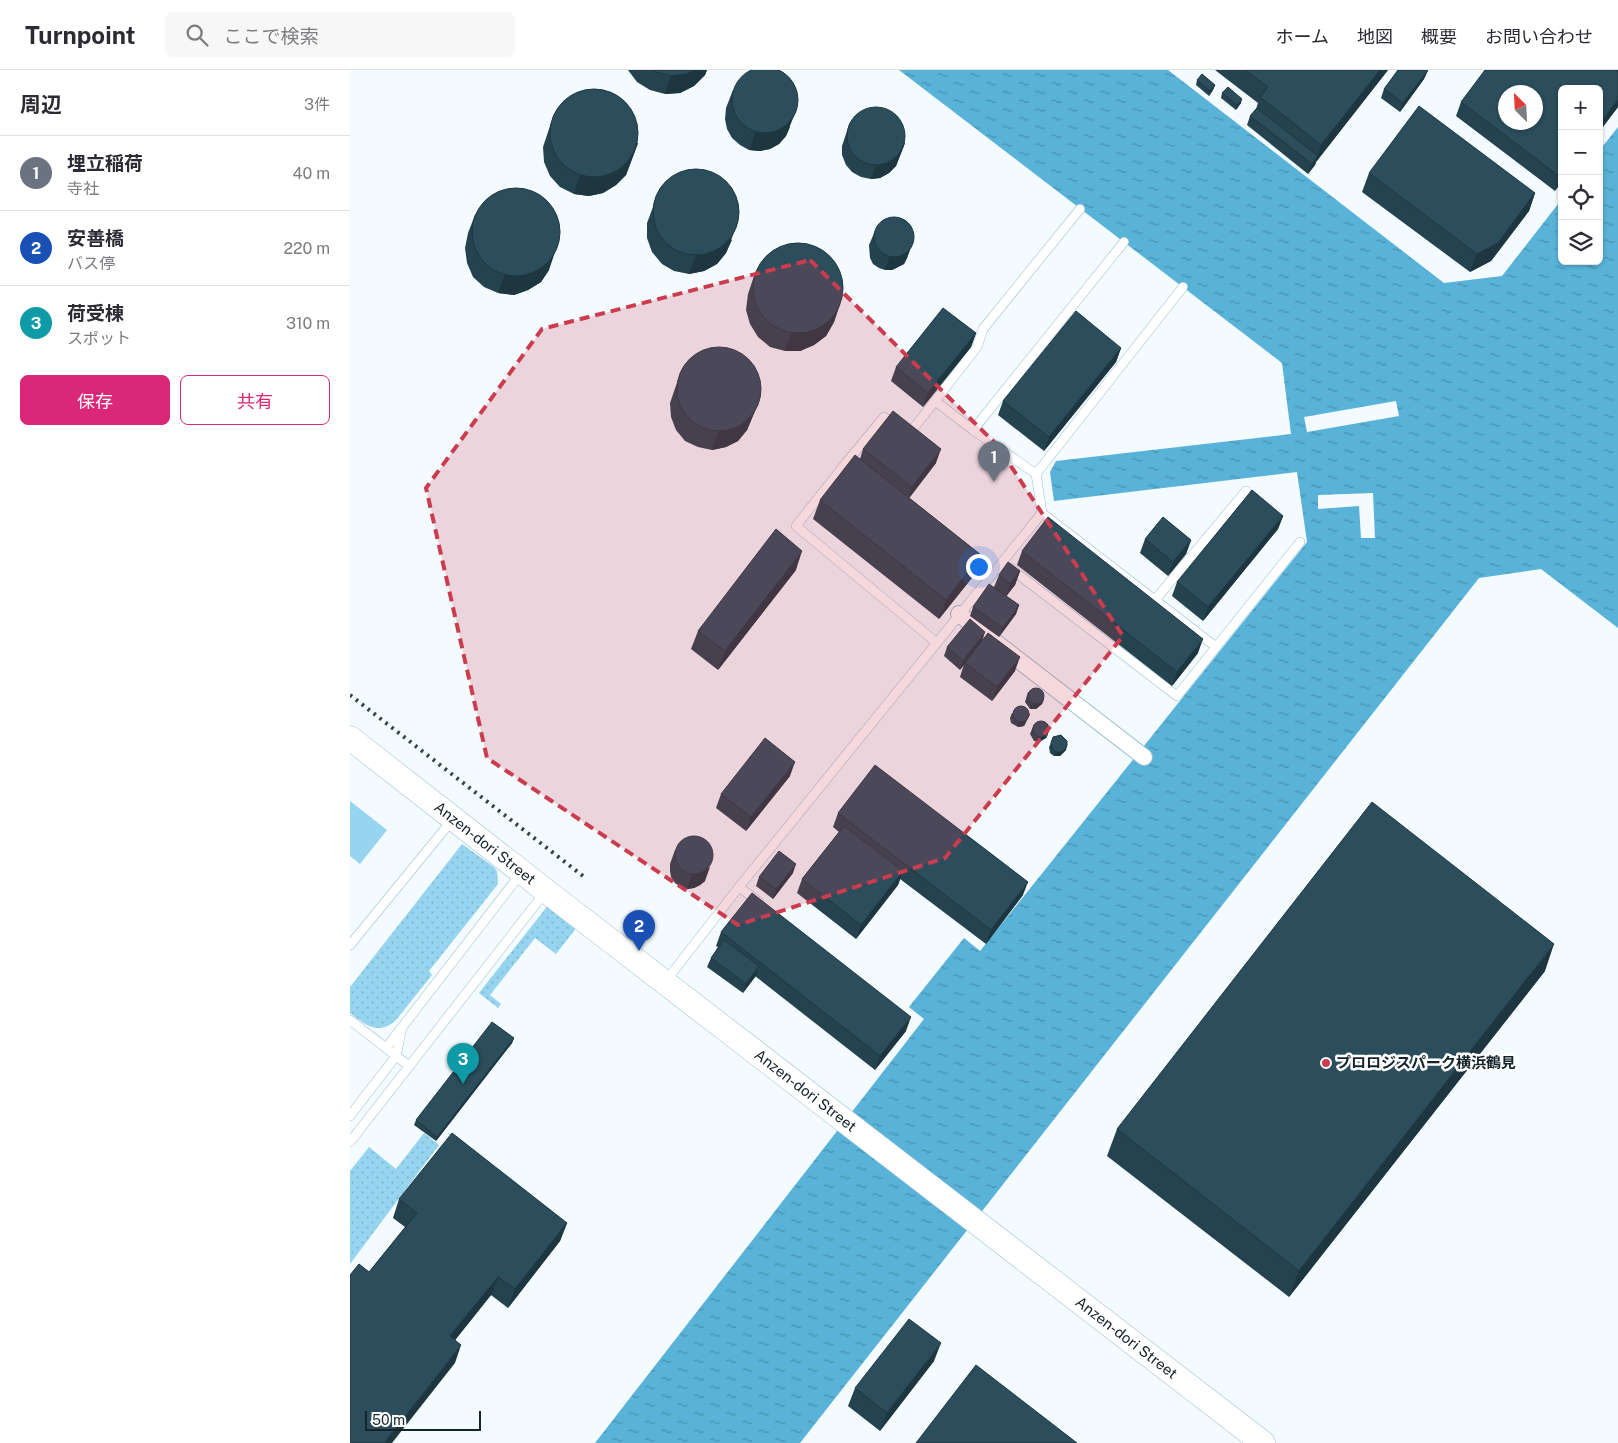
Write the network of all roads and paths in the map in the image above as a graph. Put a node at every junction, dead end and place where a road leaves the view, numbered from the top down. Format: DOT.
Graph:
graph roads {
  1 [pos="1080,208"];
  2 [pos="1124,242"];
  3 [pos="1183,287"];
  4 [pos="936,401"];
  5 [pos="973,430"];
  6 [pos="846,463"];
  7 [pos="1036,474"];
  8 [pos="861,476"];
  9 [pos="1246,491"];
  10 [pos="1042,513"];
  11 [pos="1300,542"];
  12 [pos="959,554"];
  13 [pos="1002,562"];
  14 [pos="989,578"];
  15 [pos="1156,600"];
  16 [pos="959,614"];
  17 [pos="936,643"];
  18 [pos="1216,647"];
  19 [pos="350,738"];
  20 [pos="1144,757"];
  21 [pos="454,818"];
  22 [pos="522,872"];
  23 [pos="739,887"];
  24 [pos="546,891"];
  25 [pos="770,910"];
  26 [pos="350,945"];
  27 [pos="665,982"];
  28 [pos="350,1020"];
  29 [pos="402,1026"];
  30 [pos="386,1048"];
  31 [pos="396,1056"];
  32 [pos="409,1066"];
  33 [pos="350,1116"];
  34 [pos="350,1142"];
  35 [pos="1263,1443"];
  1 -- 4 [label="lane"];
  2 -- 5 [label="lane"];
  3 -- 7 [label="lane"];
  4 -- 5 [label="lane"];
  4 -- 6 [label="lane"];
  5 -- 7 [label="lane"];
  6 -- 8 [label="lane"];
  6 -- 17 [label="lane"];
  7 -- 10 [label="lane"];
  9 -- 15 [label="lane"];
  10 -- 13 [label="lane"];
  10 -- 15 [label="lane"];
  11 -- 18 [label="lane"];
  12 -- 14 [label="lane"];
  13 -- 14 [label="lane"];
  13 -- 18 [label="lane"];
  14 -- 16 [label="lane"];
  15 -- 18 [label="lane"];
  16 -- 17 [label="lane"];
  16 -- 20 [label="street"];
  17 -- 23 [label="lane"];
  19 -- 21 [label="street, Anzen-dori Street"];
  21 -- 22 [label="street, Anzen-dori Street"];
  21 -- 26 [label="lane"];
  22 -- 24 [label="street, Anzen-dori Street"];
  22 -- 29 [label="lane"];
  23 -- 25 [label="lane"];
  23 -- 27 [label="lane"];
  24 -- 27 [label="street, Anzen-dori Street"];
  24 -- 32 [label="lane"];
  27 -- 35 [label="street, Anzen-dori Street"];
  28 -- 30 [label="lane"];
  29 -- 30 [label="lane"];
  29 -- 31 [label="lane"];
  30 -- 31 [label="lane"];
  31 -- 32 [label="lane"];
  31 -- 33 [label="lane"];
  32 -- 34 [label="lane"];
}
